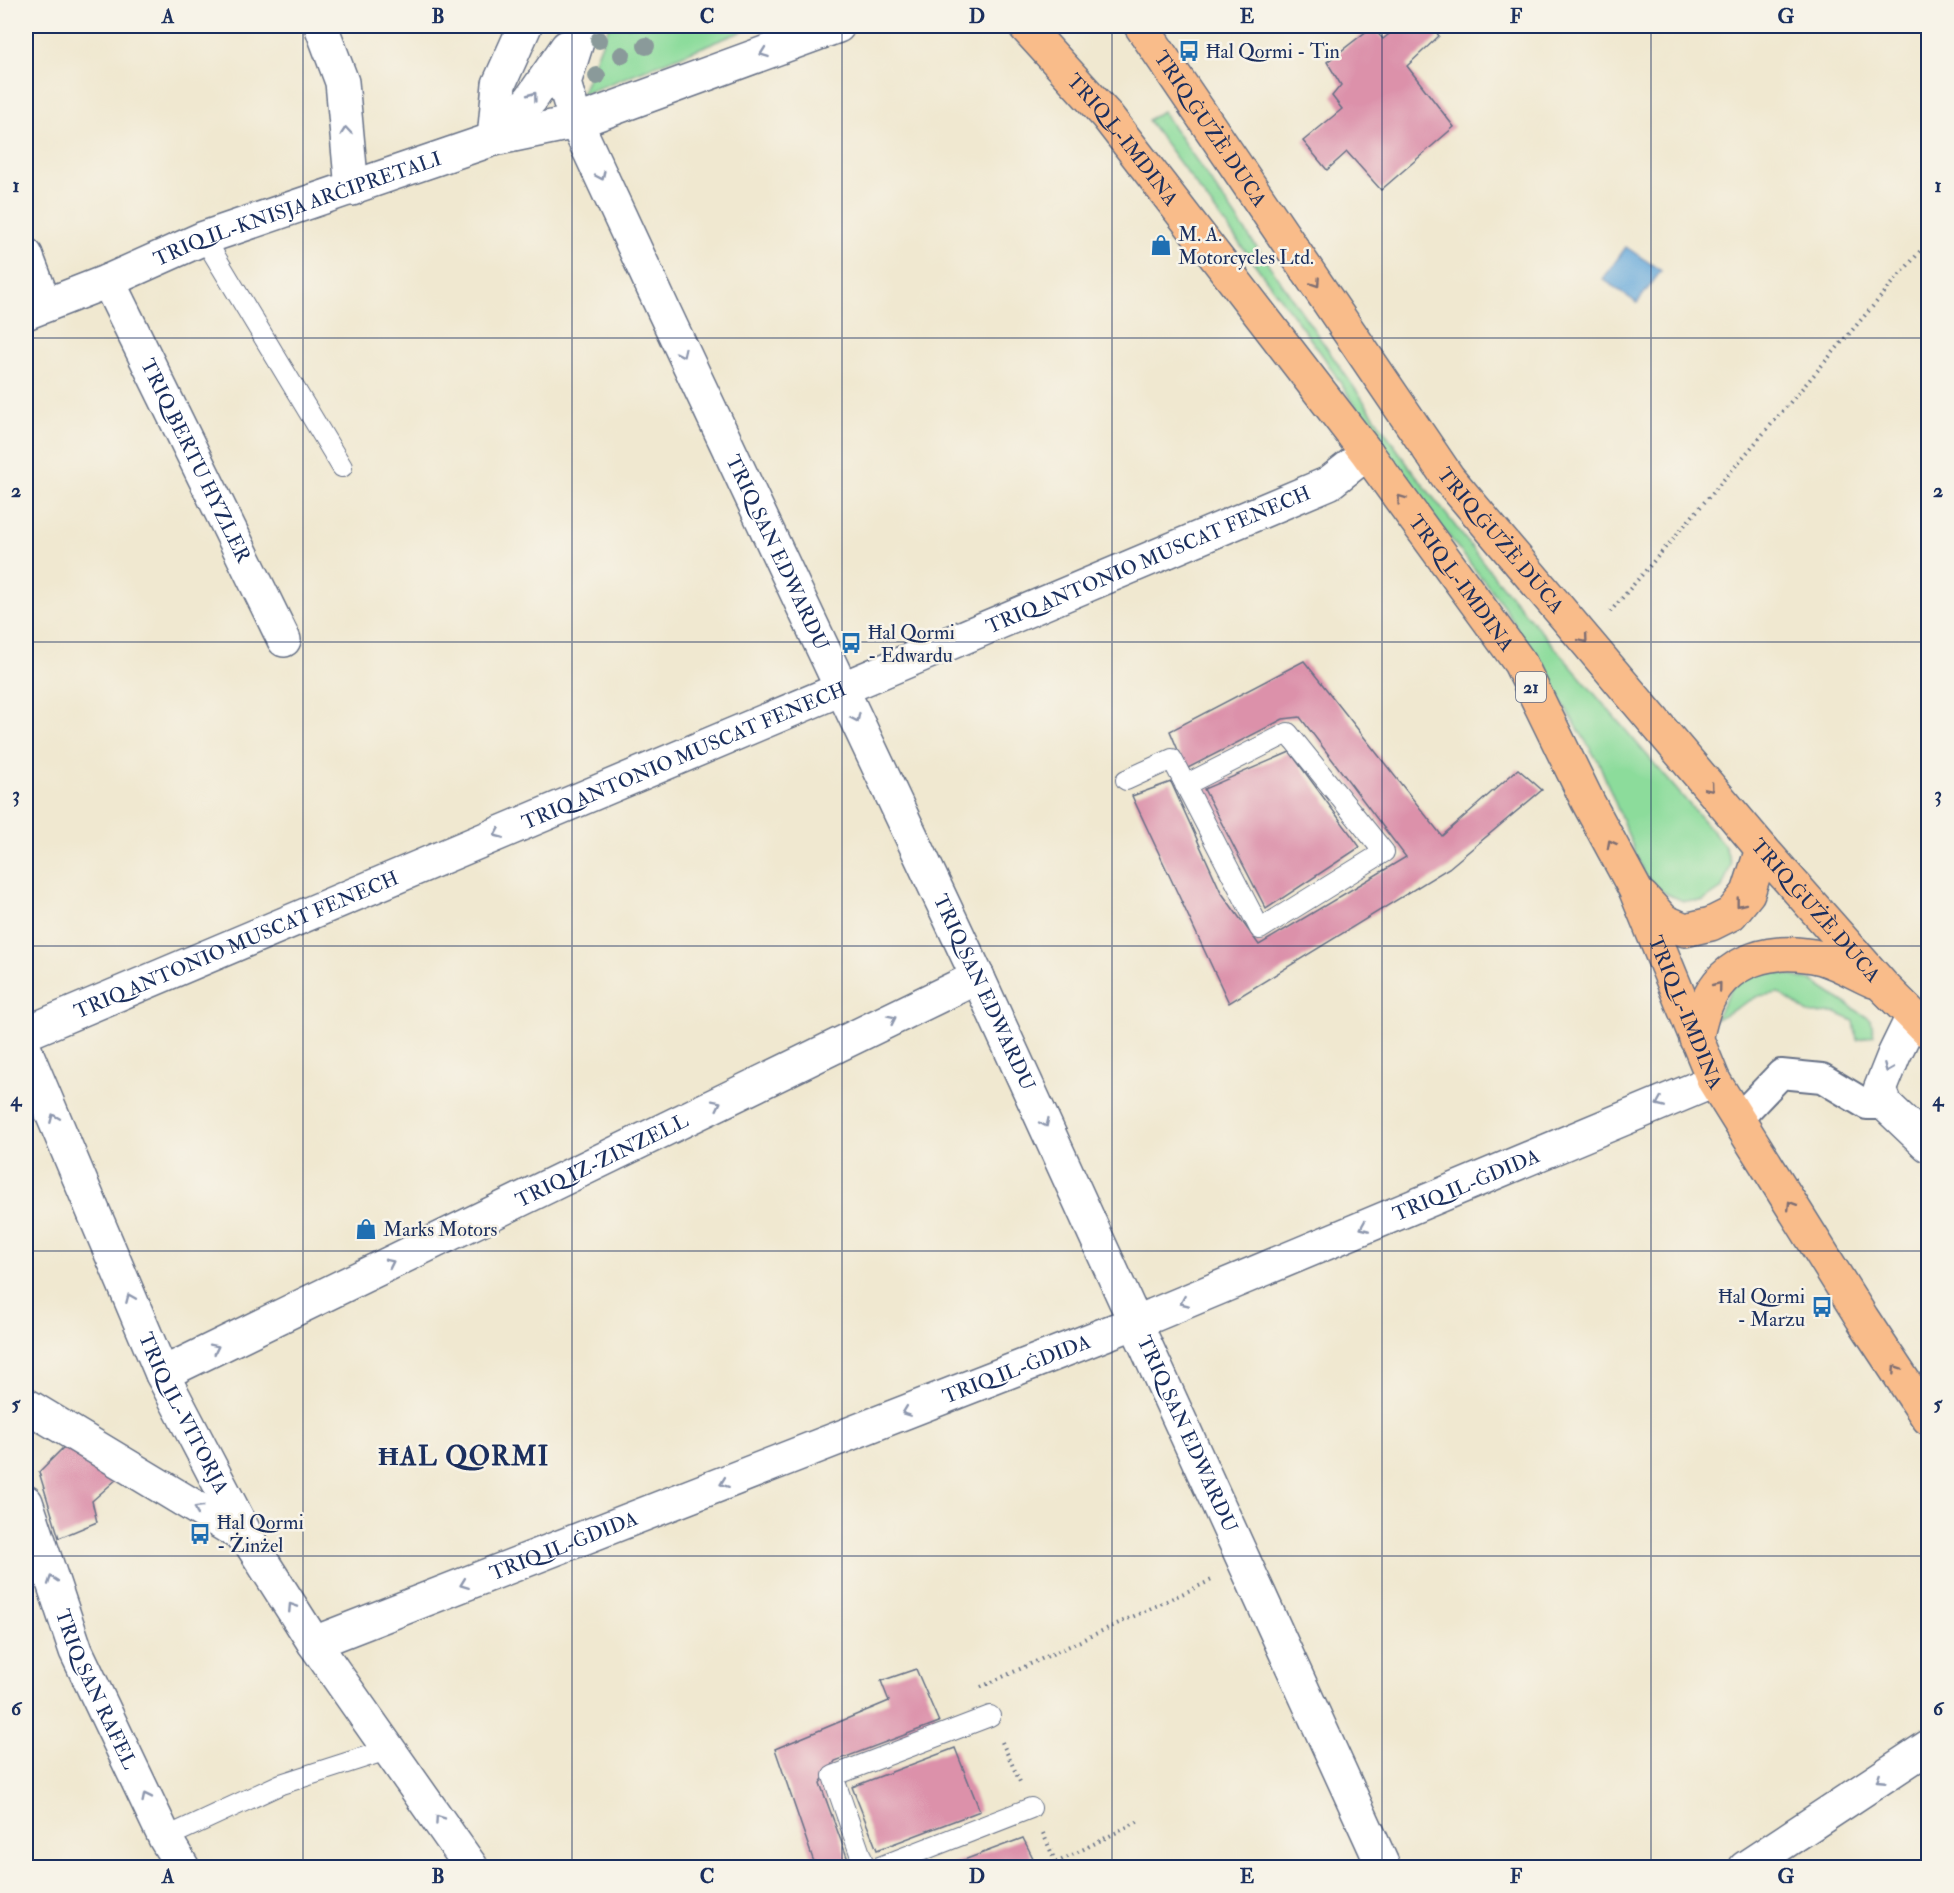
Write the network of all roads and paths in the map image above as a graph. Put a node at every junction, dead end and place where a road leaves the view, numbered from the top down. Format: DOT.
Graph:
graph roads {
  1 [pos="321,26"];
  2 [pos="525,26"];
  3 [pos="838,26"];
  4 [pos="1025,26"];
  5 [pos="1141,26"];
  6 [pos="576,123"];
  7 [pos="494,139"];
  8 [pos="352,189"];
  9 [pos="204,238"];
  10 [pos="1929,242"];
  11 [pos="26,255"];
  12 [pos="108,281"];
  13 [pos="35,309"];
  14 [pos="1367,453"];
  15 [pos="342,467"];
  16 [pos="284,640"];
  17 [pos="1586,641"];
  18 [pos="843,689"];
  19 [pos="1126,780"];
  20 [pos="1185,785"];
  21 [pos="1762,849"];
  22 [pos="1635,889"];
  23 [pos="978,977"];
  24 [pos="1882,985"];
  25 [pos="1921,1024"];
  26 [pos="26,1033"];
  27 [pos="1696,1039"];
  28 [pos="26,1052"];
  29 [pos="1714,1081"];
  30 [pos="1886,1104"];
  31 [pos="1738,1119"];
  32 [pos="1929,1145"];
  33 [pos="1137,1322"];
  34 [pos="162,1374"];
  35 [pos="26,1405"];
  36 [pos="1929,1418"];
  37 [pos="26,1502"];
  38 [pos="248,1539"];
  39 [pos="1248,1564"];
  40 [pos="314,1643"];
  41 [pos="990,1716"];
  42 [pos="1929,1747"];
  43 [pos="390,1749"];
  44 [pos="1031,1808"];
  45 [pos="1139,1821"];
  46 [pos="165,1838"];
  47 [pos="1057,1865"];
  48 [pos="183,1868"];
  49 [pos="472,1868"];
  50 [pos="865,1868"];
  51 [pos="877,1868"];
  52 [pos="1384,1868"];
  53 [pos="1745,1868"];
  8 -- 1 [label="street, one-way"];
  2 -- 7 [label="street"];
  3 -- 6 [label="street, TRIQ IL-KNISJA ARĊIPRETALI, one-way"];
  4 -- 14 [label="highway, TRIQ L-IMDINA / 21"];
  5 -- 17 [label="highway, TRIQ ĠUŻÈ DUCA, one-way"];
  6 -- 7 [label="street, TRIQ IL-KNISJA ARĊIPRETALI"];
  7 -- 6 [label="street, TRIQ SAN EDWARDU, one-way"];
  6 -- 18 [label="street, TRIQ SAN EDWARDU, one-way"];
  7 -- 8 [label="street, TRIQ IL-KNISJA ARĊIPRETALI"];
  8 -- 9 [label="street, TRIQ IL-KNISJA ARĊIPRETALI"];
  9 -- 12 [label="street, TRIQ IL-KNISJA ARĊIPRETALI"];
  9 -- 15 [label="lane"];
  10 -- 17 [label="path"];
  11 -- 13 [label="street"];
  12 -- 13 [label="street, TRIQ IL-KNISJA ARĊIPRETALI"];
  12 -- 16 [label="street, TRIQ BERTU HYZLER"];
  14 -- 18 [label="street, TRIQ ANTONIO MUSCAT FENECH"];
  22 -- 14 [label="highway, TRIQ L-IMDINA / 21, one-way"];
  17 -- 21 [label="highway, TRIQ ĠUŻÈ DUCA, one-way"];
  18 -- 23 [label="street, TRIQ SAN EDWARDU, one-way"];
  18 -- 26 [label="street, TRIQ ANTONIO MUSCAT FENECH, one-way"];
  19 -- 20 [label="lane"];
  20 -- 20 [label="lane"];
  21 -- 22 [label="highway, one-way"];
  21 -- 24 [label="highway, TRIQ ĠUŻÈ DUCA"];
  22 -- 27 [label="highway, TRIQ L-IMDINA / 21"];
  23 -- 33 [label="street, TRIQ SAN EDWARDU, one-way"];
  34 -- 23 [label="street, TRIQ IZ-ZINZELL, one-way"];
  24 -- 25 [label="highway, TRIQ ĠUŻÈ DUCA"];
  27 -- 24 [label="highway, one-way"];
  25 -- 30 [label="street, TRIQ ĠUŻÈ DUCA, one-way"];
  27 -- 29 [label="highway, TRIQ L-IMDINA / 21"];
  34 -- 28 [label="street, TRIQ IL-VITORJA, one-way"];
  29 -- 31 [label="highway, TRIQ L-IMDINA / 21"];
  29 -- 33 [label="street, TRIQ IL-ĠDIDA, one-way"];
  30 -- 31 [label="street"];
  30 -- 32 [label="street"];
  36 -- 31 [label="highway, TRIQ L-IMDINA / 21, one-way"];
  33 -- 39 [label="street, TRIQ SAN EDWARDU"];
  33 -- 40 [label="street, TRIQ IL-ĠDIDA, one-way"];
  34 -- 38 [label="street, TRIQ IL-VITORJA"];
  38 -- 35 [label="street, one-way"];
  46 -- 37 [label="street, TRIQ SAN RAFEL, one-way"];
  40 -- 38 [label="street, TRIQ IL-VITORJA, one-way"];
  39 -- 41 [label="path"];
  39 -- 52 [label="street, TRIQ SAN EDWARDU"];
  40 -- 43 [label="street, TRIQ IL-VITORJA"];
  41 -- 44 [label="path"];
  41 -- 50 [label="lane"];
  42 -- 53 [label="street, one-way"];
  43 -- 46 [label="lane"];
  49 -- 43 [label="street, TRIQ IL-VITORJA, one-way"];
  44 -- 47 [label="path"];
  44 -- 51 [label="lane"];
  45 -- 47 [label="path"];
  46 -- 48 [label="street, TRIQ SAN RAFEL"];
}
